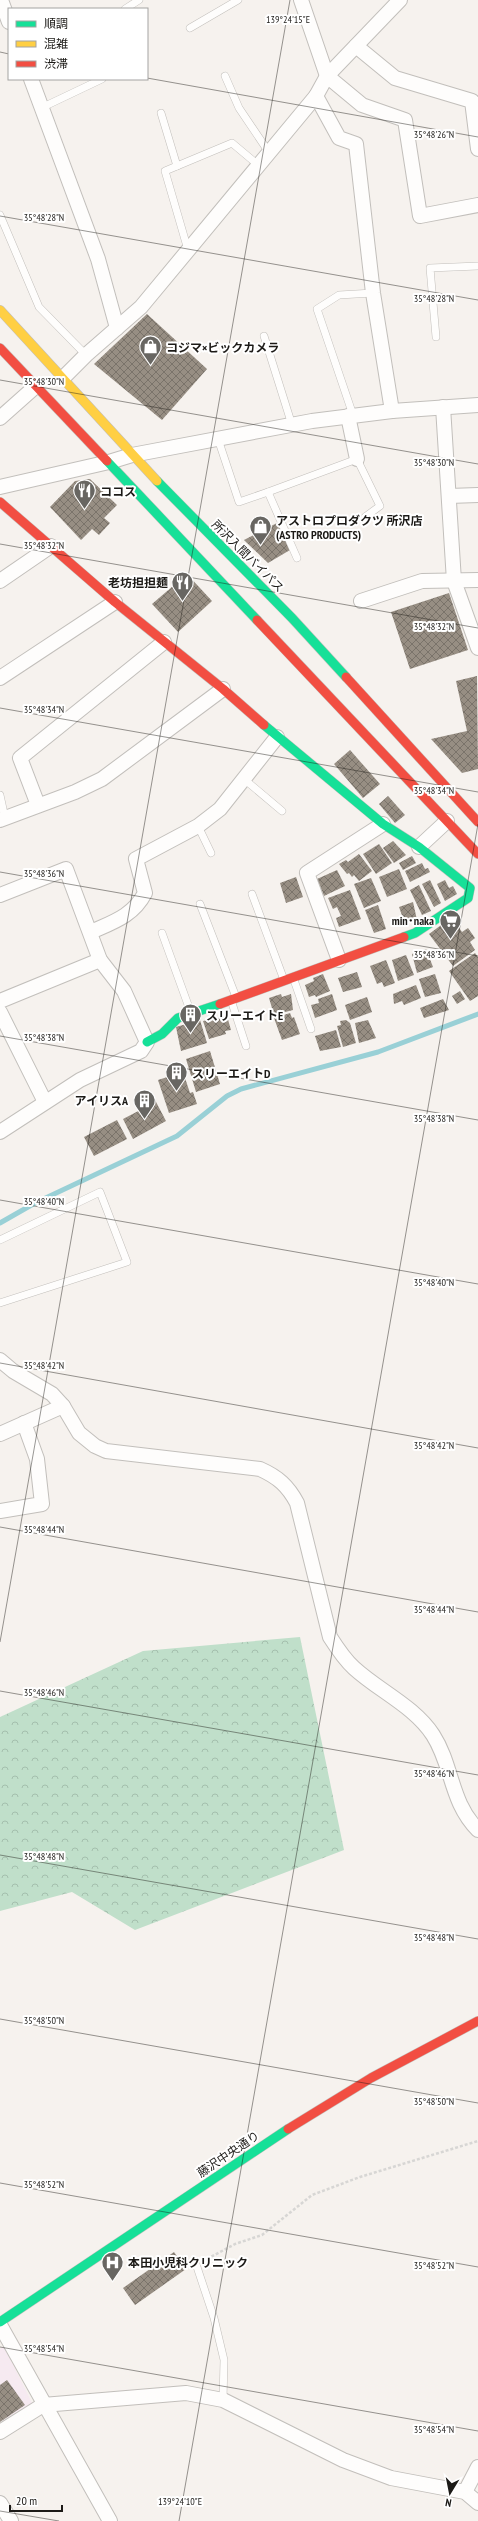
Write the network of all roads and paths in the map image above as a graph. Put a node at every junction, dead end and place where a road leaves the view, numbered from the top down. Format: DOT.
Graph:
graph roads {
  1 [pos="1,0"];
  2 [pos="139,0"];
  3 [pos="238,0"];
  4 [pos="301,0"];
  5 [pos="400,0"];
  6 [pos="127,8"];
  7 [pos="8,19"];
  8 [pos="190,28"];
  9 [pos="356,46"];
  10 [pos="225,76"];
  11 [pos="327,76"];
  12 [pos="30,80"];
  13 [pos="100,80"];
  14 [pos="316,96"];
  15 [pos="41,108"];
  16 [pos="161,113"];
  17 [pos="476,122"];
  18 [pos="478,149"];
  19 [pos="268,151"];
  20 [pos="257,164"];
  21 [pos="177,166"];
  22 [pos="478,205"];
  23 [pos="0,215"];
  24 [pos="188,251"];
  25 [pos="478,266"];
  26 [pos="373,293"];
  27 [pos="0,310"];
  28 [pos="117,328"];
  29 [pos="264,336"];
  30 [pos="436,337"];
  31 [pos="0,348"];
  32 [pos="86,354"];
  33 [pos="64,377"];
  34 [pos="36,386"];
  35 [pos="478,405"];
  36 [pos="443,407"];
  37 [pos="392,411"];
  38 [pos="350,416"];
  39 [pos="0,418"];
  40 [pos="292,425"];
  41 [pos="218,439"];
  42 [pos="132,455"];
  43 [pos="357,459"];
  44 [pos="109,462"];
  45 [pos="0,487"];
  46 [pos="268,492"];
  47 [pos="478,495"];
  48 [pos="449,496"];
  49 [pos="0,502"];
  50 [pos="365,517"];
  51 [pos="51,546"];
  52 [pos="297,558"];
  53 [pos="478,580"];
  54 [pos="0,581"];
  55 [pos="454,581"];
  56 [pos="361,601"];
  57 [pos="115,602"];
  58 [pos="164,642"];
  59 [pos="478,647"];
  60 [pos="0,678"];
  61 [pos="223,689"];
  62 [pos="277,737"];
  63 [pos="244,779"];
  64 [pos="0,795"];
  65 [pos="38,805"];
  66 [pos="282,811"];
  67 [pos="2,819"];
  68 [pos="447,821"];
  69 [pos="478,822"];
  70 [pos="383,824"];
  71 [pos="198,826"];
  72 [pos="419,847"];
  73 [pos="211,854"];
  74 [pos="478,854"];
  75 [pos="252,894"];
  76 [pos="0,895"];
  77 [pos="200,904"];
  78 [pos="90,932"];
  79 [pos="162,933"];
  80 [pos="100,960"];
  81 [pos="339,960"];
  82 [pos="294,978"];
  83 [pos="284,980"];
  84 [pos="234,998"];
  85 [pos="0,1001"];
  86 [pos="0,1012"];
  87 [pos="191,1013"];
  88 [pos="311,1029"];
  89 [pos="146,1042"];
  90 [pos="246,1046"];
  91 [pos="45,1102"];
  92 [pos="1,1129"];
  93 [pos="0,1240"];
  94 [pos="0,1303"];
  95 [pos="0,1360"];
  96 [pos="62,1406"];
  97 [pos="24,1424"];
  98 [pos="0,1434"];
  99 [pos="0,1511"];
  100 [pos="478,1830"];
  101 [pos="478,2021"];
  102 [pos="478,2141"];
  103 [pos="196,2264"];
  104 [pos="0,2324"];
  105 [pos="223,2400"];
  106 [pos="44,2405"];
  107 [pos="0,2432"];
  108 [pos="478,2467"];
  109 [pos="465,2492"];
  110 [pos="0,2503"];
  111 [pos="478,2503"];
  112 [pos="11,2521"];
  113 [pos="110,2521"];
  1 -- 7 [label="street"];
  2 -- 6 [label="lane"];
  3 -- 8 [label="lane"];
  4 -- 11 [label="street"];
  5 -- 9 [label="street"];
  9 -- 11 [label="street"];
  9 -- 17 [label="street"];
  10 -- 19 [label="lane"];
  11 -- 14 [label="street"];
  11 -- 22 [label="street"];
  12 -- 15 [label="street"];
  13 -- 15 [label="lane"];
  14 -- 19 [label="street"];
  14 -- 26 [label="street"];
  15 -- 28 [label="street"];
  16 -- 21 [label="lane"];
  17 -- 18 [label="street"];
  19 -- 20 [label="street"];
  20 -- 21 [label="lane"];
  20 -- 24 [label="street"];
  21 -- 24 [label="lane"];
  23 -- 32 [label="lane"];
  24 -- 28 [label="street"];
  25 -- 30 [label="lane"];
  26 -- 37 [label="street"];
  26 -- 38 [label="lane"];
  27 -- 33 [label="main road, 所沢入間バイパス"];
  28 -- 32 [label="street"];
  29 -- 40 [label="lane"];
  31 -- 34 [label="main road"];
  32 -- 33 [label="street"];
  33 -- 42 [label="main road, 所沢入間バイパス"];
  34 -- 39 [label="street"];
  34 -- 44 [label="main road"];
  35 -- 36 [label="street"];
  36 -- 37 [label="street"];
  36 -- 48 [label="street"];
  37 -- 38 [label="street"];
  38 -- 40 [label="street"];
  38 -- 43 [label="street"];
  40 -- 41 [label="street"];
  41 -- 42 [label="street"];
  41 -- 46 [label="lane"];
  42 -- 44 [label="street"];
  42 -- 69 [label="main road, 所沢入間バイパス"];
  43 -- 46 [label="lane"];
  43 -- 50 [label="lane"];
  44 -- 45 [label="street"];
  44 -- 68 [label="main road"];
  46 -- 52 [label="lane"];
  47 -- 48 [label="street"];
  48 -- 55 [label="street"];
  49 -- 51 [label="main road"];
  51 -- 54 [label="street"];
  51 -- 57 [label="main road"];
  53 -- 55 [label="street"];
  55 -- 56 [label="street"];
  55 -- 59 [label="street"];
  57 -- 58 [label="main road"];
  57 -- 60 [label="street"];
  58 -- 61 [label="main road"];
  58 -- 65 [label="street"];
  61 -- 62 [label="main road"];
  61 -- 65 [label="street"];
  62 -- 63 [label="street"];
  62 -- 70 [label="main road"];
  63 -- 66 [label="lane"];
  63 -- 71 [label="street"];
  64 -- 67 [label="lane"];
  65 -- 67 [label="street"];
  68 -- 72 [label="street"];
  68 -- 74 [label="main road"];
  70 -- 72 [label="main road"];
  70 -- 81 [label="street"];
  71 -- 73 [label="lane"];
  71 -- 78 [label="street"];
  72 -- 81 [label="main road"];
  75 -- 83 [label="lane"];
  76 -- 78 [label="street"];
  77 -- 84 [label="lane"];
  78 -- 80 [label="street"];
  79 -- 87 [label="lane"];
  80 -- 85 [label="street"];
  80 -- 89 [label="street"];
  81 -- 82 [label="main road"];
  82 -- 83 [label="main road"];
  82 -- 88 [label="lane"];
  83 -- 84 [label="main road"];
  84 -- 87 [label="main road"];
  84 -- 90 [label="lane"];
  86 -- 91 [label="street"];
  87 -- 89 [label="main road"];
  89 -- 91 [label="street"];
  91 -- 92 [label="street"];
  93 -- 94 [label="lane"];
  95 -- 96 [label="street"];
  96 -- 97 [label="street"];
  96 -- 100 [label="street"];
  97 -- 98 [label="street"];
  97 -- 99 [label="street"];
  101 -- 104 [label="main road, 藤沢中央通り"];
  102 -- 103 [label="path"];
  103 -- 105 [label="lane"];
  104 -- 106 [label="street"];
  105 -- 106 [label="street"];
  105 -- 109 [label="street"];
  106 -- 107 [label="street"];
  106 -- 113 [label="street"];
  108 -- 109 [label="street"];
  109 -- 111 [label="street"];
  110 -- 112 [label="street"];
}
